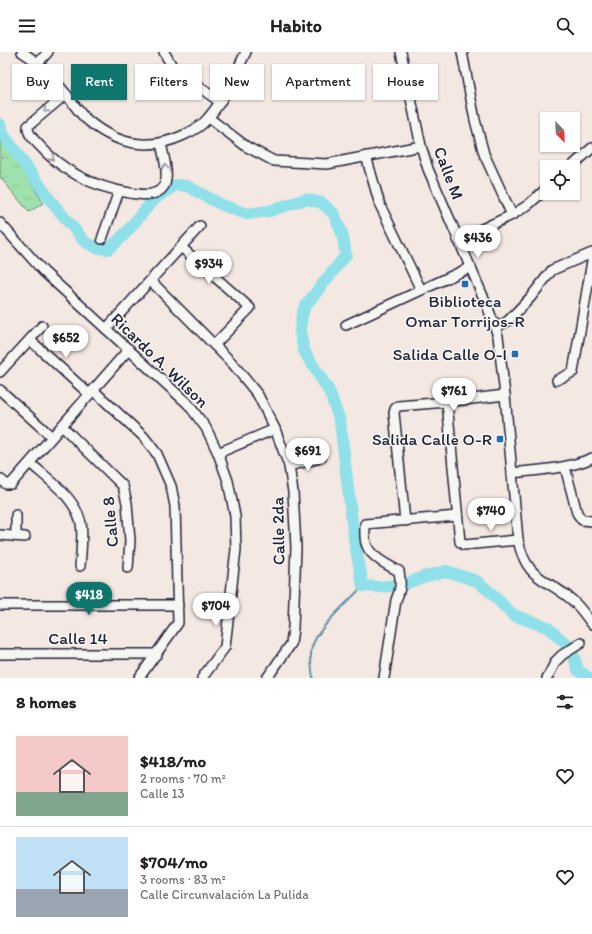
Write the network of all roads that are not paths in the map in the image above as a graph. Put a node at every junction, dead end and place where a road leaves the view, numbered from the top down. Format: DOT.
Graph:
graph roads {
  1 [pos="22,52"];
  2 [pos="48,52"];
  3 [pos="164,52"];
  4 [pos="246,52"];
  5 [pos="401,52"];
  6 [pos="462,52"];
  7 [pos="38,63"];
  8 [pos="66,94"];
  9 [pos="220,102"];
  10 [pos="209,118"];
  11 [pos="161,144"];
  12 [pos="421,146"];
  13 [pos="592,148"];
  14 [pos="366,156"];
  15 [pos="579,160"];
  16 [pos="119,191"];
  17 [pos="540,194"];
  18 [pos="512,215"];
  19 [pos="0,223"];
  20 [pos="200,226"];
  21 [pos="102,239"];
  22 [pos="458,240"];
  23 [pos="181,246"];
  24 [pos="592,254"];
  25 [pos="592,262"];
  26 [pos="471,267"];
  27 [pos="151,281"];
  28 [pos="421,290"];
  29 [pos="346,325"];
  30 [pos="42,326"];
  31 [pos="496,327"];
  32 [pos="106,329"];
  33 [pos="30,340"];
  34 [pos="214,345"];
  35 [pos="129,349"];
  36 [pos="0,372"];
  37 [pos="557,380"];
  38 [pos="0,390"];
  39 [pos="91,392"];
  40 [pos="505,395"];
  41 [pos="447,402"];
  42 [pos="62,426"];
  43 [pos="275,429"];
  44 [pos="52,437"];
  45 [pos="218,453"];
  46 [pos="321,458"];
  47 [pos="592,458"];
  48 [pos="30,463"];
  49 [pos="289,466"];
  50 [pos="565,467"];
  51 [pos="512,473"];
  52 [pos="0,479"];
  53 [pos="16,515"];
  54 [pos="457,516"];
  55 [pos="405,521"];
  56 [pos="592,521"];
  57 [pos="0,535"];
  58 [pos="16,536"];
  59 [pos="25,537"];
  60 [pos="518,540"];
  61 [pos="80,566"];
  62 [pos="128,568"];
  63 [pos="178,605"];
  64 [pos="0,606"];
  65 [pos="592,624"];
  66 [pos="581,643"];
  67 [pos="0,654"];
  68 [pos="157,654"];
  69 [pos="139,678"];
  70 [pos="202,678"];
  71 [pos="267,678"];
  72 [pos="384,678"];
  73 [pos="547,678"];
  1 -- 7 [label="street"];
  2 -- 7 [label="street"];
  3 -- 9 [label="street"];
  4 -- 9 [label="street"];
  5 -- 12 [label="street, Calle M"];
  6 -- 18 [label="street"];
  7 -- 8 [label="street"];
  8 -- 11 [label="street"];
  8 -- 16 [label="street, one-way"];
  9 -- 10 [label="street"];
  10 -- 11 [label="street"];
  10 -- 14 [label="street"];
  16 -- 11 [label="street, one-way"];
  12 -- 14 [label="street"];
  12 -- 22 [label="street, Calle M"];
  13 -- 15 [label="street"];
  14 -- 28 [label="street"];
  16 -- 21 [label="street"];
  17 -- 18 [label="street"];
  18 -- 22 [label="street"];
  19 -- 32 [label="street, Ricardo A. Wilson"];
  20 -- 23 [label="street"];
  22 -- 26 [label="street, Calle M"];
  23 -- 27 [label="street"];
  23 -- 34 [label="street"];
  24 -- 31 [label="street"];
  25 -- 37 [label="street"];
  26 -- 28 [label="street"];
  26 -- 31 [label="street, Calle M"];
  27 -- 32 [label="street"];
  27 -- 34 [label="street, Calle 2da"];
  28 -- 29 [label="street"];
  30 -- 33 [label="street"];
  31 -- 40 [label="street, Calle M"];
  32 -- 35 [label="street, Ricardo A. Wilson"];
  33 -- 36 [label="street"];
  33 -- 39 [label="street"];
  34 -- 43 [label="street, Calle 2da"];
  35 -- 39 [label="street"];
  35 -- 45 [label="street, Ricardo A. Wilson"];
  38 -- 44 [label="street"];
  39 -- 42 [label="street"];
  39 -- 63 [label="street"];
  40 -- 41 [label="street"];
  40 -- 51 [label="street, Calle M"];
  41 -- 54 [label="street"];
  41 -- 55 [label="street"];
  42 -- 44 [label="street"];
  42 -- 62 [label="street, Calle 8"];
  43 -- 45 [label="street"];
  43 -- 49 [label="street, Calle 2da"];
  44 -- 48 [label="street"];
  45 -- 70 [label="street, Ricardo A. Wilson"];
  46 -- 49 [label="street"];
  47 -- 50 [label="street"];
  48 -- 52 [label="street"];
  48 -- 61 [label="street"];
  49 -- 71 [label="street, Calle 2da"];
  50 -- 51 [label="street"];
  50 -- 56 [label="street"];
  51 -- 60 [label="street, Calle M"];
  53 -- 58 [label="street"];
  54 -- 55 [label="street"];
  54 -- 60 [label="street"];
  55 -- 72 [label="street"];
  57 -- 58 [label="street"];
  58 -- 59 [label="street"];
  60 -- 65 [label="street, Calle M"];
  63 -- 64 [label="street"];
  63 -- 68 [label="street"];
  66 -- 73 [label="street"];
  67 -- 68 [label="street, Calle 14"];
  68 -- 69 [label="street"];
}
